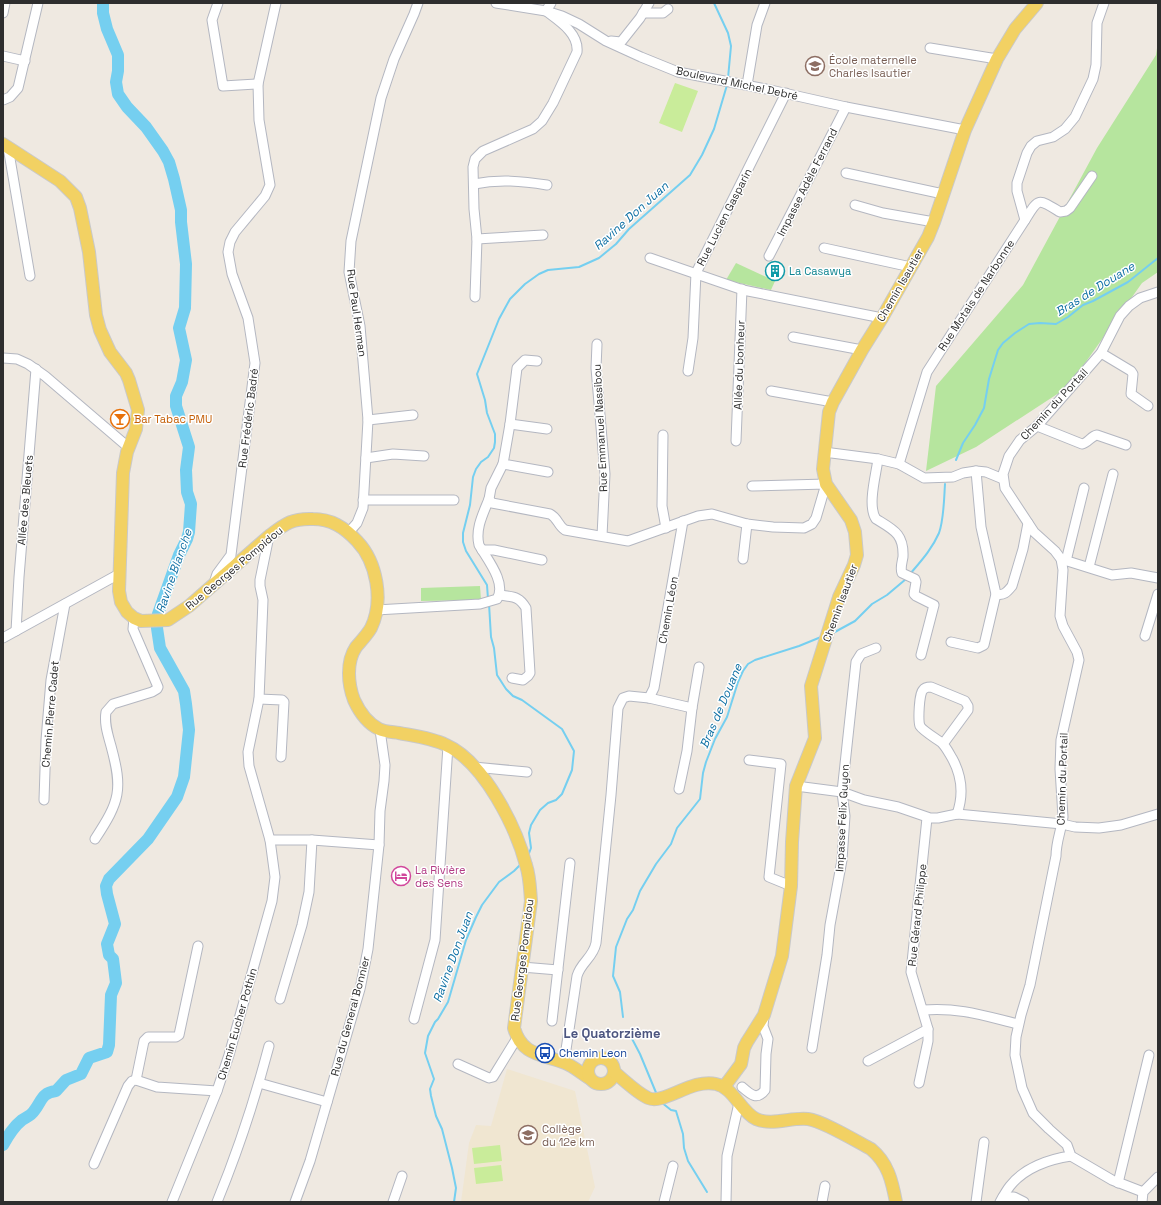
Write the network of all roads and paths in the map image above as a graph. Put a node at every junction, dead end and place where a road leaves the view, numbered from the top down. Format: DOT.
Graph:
graph roads {
  1 [pos="5,3"];
  2 [pos="38,3"];
  3 [pos="218,3"];
  4 [pos="276,3"];
  5 [pos="418,3"];
  6 [pos="496,3"];
  7 [pos="649,3"];
  8 [pos="765,3"];
  9 [pos="1037,3"];
  10 [pos="1104,3"];
  11 [pos="548,7"];
  12 [pos="668,9"];
  13 [pos="3,13"];
  14 [pos="643,13"];
  15 [pos="606,41"];
  16 [pos="930,48"];
  17 [pos="3,56"];
  18 [pos="998,59"];
  19 [pos="25,61"];
  20 [pos="258,84"];
  21 [pos="747,85"];
  22 [pos="786,93"];
  23 [pos="3,100"];
  24 [pos="846,107"];
  25 [pos="965,130"];
  26 [pos="6,146"];
  27 [pos="846,173"];
  28 [pos="1092,176"];
  29 [pos="474,184"];
  30 [pos="547,185"];
  31 [pos="943,194"];
  32 [pos="855,206"];
  33 [pos="1024,220"];
  34 [pos="934,222"];
  35 [pos="544,235"];
  36 [pos="477,239"];
  37 [pos="824,248"];
  38 [pos="769,256"];
  39 [pos="650,258"];
  40 [pos="912,267"];
  41 [pos="696,273"];
  42 [pos="30,276"];
  43 [pos="742,289"];
  44 [pos="1158,292"];
  45 [pos="474,297"];
  46 [pos="882,318"];
  47 [pos="793,337"];
  48 [pos="597,344"];
  49 [pos="862,350"];
  50 [pos="1101,353"];
  51 [pos="3,358"];
  52 [pos="538,361"];
  53 [pos="36,369"];
  54 [pos="688,372"];
  55 [pos="771,391"];
  56 [pos="833,402"];
  57 [pos="1148,406"];
  58 [pos="413,415"];
  59 [pos="368,420"];
  60 [pos="510,424"];
  61 [pos="1037,426"];
  62 [pos="547,429"];
  63 [pos="663,435"];
  64 [pos="736,441"];
  65 [pos="1126,445"];
  66 [pos="128,448"];
  67 [pos="824,452"];
  68 [pos="424,456"];
  69 [pos="366,458"];
  70 [pos="878,459"];
  71 [pos="503,464"];
  72 [pos="899,464"];
  73 [pos="976,471"];
  74 [pos="548,472"];
  75 [pos="1113,474"];
  76 [pos="1003,479"];
  77 [pos="826,484"];
  78 [pos="752,486"];
  79 [pos="1084,488"];
  80 [pos="489,499"];
  81 [pos="363,500"];
  82 [pos="454,500"];
  83 [pos="683,521"];
  84 [pos="1028,523"];
  85 [pos="747,524"];
  86 [pos="666,528"];
  87 [pos="349,532"];
  88 [pos="269,536"];
  89 [pos="602,536"];
  90 [pos="482,550"];
  91 [pos="744,559"];
  92 [pos="542,560"];
  93 [pos="1064,560"];
  94 [pos="1089,567"];
  95 [pos="119,574"];
  96 [pos="1158,578"];
  97 [pos="214,583"];
  98 [pos="996,594"];
  99 [pos="1158,594"];
  100 [pos="500,595"];
  101 [pos="65,604"];
  102 [pos="376,610"];
  103 [pos="137,620"];
  104 [pos="16,631"];
  105 [pos="1145,636"];
  106 [pos="3,638"];
  107 [pos="951,642"];
  108 [pos="876,648"];
  109 [pos="921,655"];
  110 [pos="699,667"];
  111 [pos="512,678"];
  112 [pos="649,698"];
  113 [pos="259,699"];
  114 [pos="692,708"];
  115 [pos="380,730"];
  116 [pos="944,744"];
  117 [pos="448,746"];
  118 [pos="281,758"];
  119 [pos="749,760"];
  120 [pos="474,767"];
  121 [pos="528,772"];
  122 [pos="796,786"];
  123 [pos="679,789"];
  124 [pos="842,792"];
  125 [pos="44,800"];
  126 [pos="958,814"];
  127 [pos="1158,814"];
  128 [pos="927,818"];
  129 [pos="1062,824"];
  130 [pos="95,839"];
  131 [pos="270,840"];
  132 [pos="312,840"];
  133 [pos="379,845"];
  134 [pos="570,863"];
  135 [pos="791,886"];
  136 [pos="198,946"];
  137 [pos="522,967"];
  138 [pos="558,970"];
  139 [pos="280,999"];
  140 [pos="923,1010"];
  141 [pos="764,1015"];
  142 [pos="414,1019"];
  143 [pos="552,1021"];
  144 [pos="1018,1024"];
  145 [pos="928,1029"];
  146 [pos="517,1038"];
  147 [pos="270,1046"];
  148 [pos="812,1048"];
  149 [pos="1149,1055"];
  150 [pos="868,1061"];
  151 [pos="591,1062"];
  152 [pos="566,1063"];
  153 [pos="458,1064"];
  154 [pos="612,1076"];
  155 [pos="589,1078"];
  156 [pos="136,1080"];
  157 [pos="259,1083"];
  158 [pos="919,1083"];
  159 [pos="724,1087"];
  160 [pos="742,1087"];
  161 [pos="217,1091"];
  162 [pos="327,1102"];
  163 [pos="738,1104"];
  164 [pos="984,1142"];
  165 [pos="1071,1156"];
  166 [pos="94,1164"];
  167 [pos="673,1166"];
  168 [pos="402,1176"];
  169 [pos="1158,1177"];
  170 [pos="1118,1183"];
  171 [pos="826,1186"];
  172 [pos="1143,1192"];
  173 [pos="1002,1199"];
  174 [pos="172,1202"];
  175 [pos="217,1202"];
  176 [pos="295,1202"];
  177 [pos="393,1202"];
  178 [pos="664,1202"];
  179 [pos="726,1202"];
  180 [pos="822,1202"];
  181 [pos="896,1202"];
  182 [pos="976,1202"];
  183 [pos="1024,1202"];
  184 [pos="1142,1202"];
  1 -- 13 [label="street"];
  2 -- 19 [label="street"];
  3 -- 20 [label="street"];
  4 -- 20 [label="street, Rue Frédéric Badré"];
  5 -- 59 [label="street, Rue Paul Herman"];
  6 -- 11 [label="street, Boulevard Michel Debré"];
  7 -- 14 [label="street"];
  8 -- 21 [label="street"];
  9 -- 18 [label="main road, Chemin Isautier"];
  10 -- 33 [label="street"];
  11 -- 15 [label="street, Boulevard Michel Debré"];
  11 -- 29 [label="street"];
  12 -- 14 [label="street"];
  14 -- 15 [label="street"];
  15 -- 21 [label="street, Boulevard Michel Debré"];
  16 -- 18 [label="street"];
  17 -- 19 [label="street"];
  18 -- 25 [label="main road, Chemin Isautier"];
  19 -- 23 [label="street"];
  20 -- 97 [label="street, Rue Frédéric Badré"];
  21 -- 22 [label="street, Boulevard Michel Debré"];
  22 -- 24 [label="street, Boulevard Michel Debré"];
  22 -- 41 [label="street, Rue Lucien Gasparin"];
  24 -- 25 [label="street, Boulevard Michel Debré"];
  24 -- 38 [label="street, Impasse Adèle Ferrand"];
  25 -- 31 [label="main road, Chemin Isautier"];
  26 -- 42 [label="street"];
  26 -- 66 [label="main road"];
  27 -- 31 [label="street"];
  28 -- 33 [label="street, Rue Motais de Narbonne"];
  29 -- 30 [label="street"];
  29 -- 36 [label="street"];
  31 -- 34 [label="main road, Chemin Isautier"];
  32 -- 34 [label="street"];
  33 -- 72 [label="street, Rue Motais de Narbonne"];
  34 -- 40 [label="main road, Chemin Isautier"];
  35 -- 36 [label="street"];
  36 -- 45 [label="street"];
  37 -- 40 [label="street"];
  39 -- 41 [label="street"];
  40 -- 46 [label="main road, Chemin Isautier"];
  41 -- 43 [label="street"];
  41 -- 54 [label="street, Rue Lucien Gasparin"];
  43 -- 46 [label="street"];
  43 -- 64 [label="street, Allée du bonheur"];
  44 -- 50 [label="street, Chemin du Portail"];
  46 -- 49 [label="main road, Chemin Isautier"];
  47 -- 49 [label="street"];
  48 -- 89 [label="street, Rue Emmanuel Nassibou"];
  49 -- 56 [label="main road, Chemin Isautier"];
  50 -- 57 [label="street"];
  50 -- 61 [label="street, Chemin du Portail"];
  51 -- 53 [label="street"];
  52 -- 60 [label="street"];
  53 -- 66 [label="street"];
  53 -- 104 [label="street, Allée des Bleuets"];
  55 -- 56 [label="street"];
  56 -- 67 [label="main road, Chemin Isautier"];
  58 -- 59 [label="street"];
  59 -- 69 [label="street, Rue Paul Herman"];
  60 -- 62 [label="street"];
  60 -- 71 [label="street"];
  61 -- 65 [label="street"];
  61 -- 76 [label="street, Chemin du Portail"];
  63 -- 86 [label="street"];
  66 -- 95 [label="main road"];
  67 -- 70 [label="street"];
  67 -- 77 [label="main road, Chemin Isautier"];
  68 -- 69 [label="street"];
  69 -- 81 [label="street, Rue Paul Herman"];
  70 -- 72 [label="street"];
  70 -- 109 [label="street"];
  71 -- 74 [label="street"];
  71 -- 80 [label="street"];
  72 -- 73 [label="street"];
  73 -- 76 [label="street"];
  73 -- 98 [label="street"];
  75 -- 94 [label="street"];
  76 -- 84 [label="street"];
  77 -- 78 [label="street"];
  77 -- 85 [label="street"];
  77 -- 122 [label="main road, Chemin Isautier"];
  79 -- 93 [label="street, Chemin du Portail"];
  80 -- 89 [label="street"];
  80 -- 90 [label="street"];
  81 -- 82 [label="street"];
  81 -- 87 [label="street, Rue Paul Herman"];
  83 -- 85 [label="street"];
  83 -- 86 [label="street"];
  83 -- 112 [label="street, Chemin Léon"];
  84 -- 93 [label="street"];
  84 -- 98 [label="street"];
  85 -- 91 [label="street"];
  86 -- 89 [label="street"];
  87 -- 88 [label="main road, Rue Georges Pompidou"];
  87 -- 102 [label="main road, Rue Georges Pompidou"];
  88 -- 97 [label="main road, Rue Georges Pompidou"];
  88 -- 113 [label="street, Chemin Eucher Pothin"];
  90 -- 92 [label="street"];
  90 -- 100 [label="street"];
  93 -- 94 [label="street"];
  93 -- 129 [label="street, Chemin du Portail"];
  94 -- 96 [label="street"];
  95 -- 101 [label="street"];
  95 -- 103 [label="main road"];
  97 -- 103 [label="main road, Rue Georges Pompidou"];
  98 -- 107 [label="street"];
  99 -- 105 [label="street"];
  100 -- 102 [label="street"];
  100 -- 111 [label="street"];
  101 -- 104 [label="street"];
  101 -- 125 [label="street, Chemin Pierre Cadet"];
  102 -- 115 [label="main road, Rue Georges Pompidou"];
  103 -- 130 [label="street"];
  104 -- 106 [label="street"];
  108 -- 124 [label="street, Impasse Félix Guyon"];
  110 -- 114 [label="street"];
  112 -- 114 [label="street"];
  112 -- 152 [label="street"];
  113 -- 118 [label="street"];
  113 -- 131 [label="street, Chemin Eucher Pothin"];
  114 -- 123 [label="street"];
  115 -- 117 [label="main road, Rue Georges Pompidou"];
  115 -- 133 [label="street, Rue du General Bonnier"];
  116 -- 116 [label="street"];
  116 -- 126 [label="street"];
  117 -- 120 [label="main road, Rue Georges Pompidou"];
  117 -- 142 [label="street"];
  119 -- 135 [label="street"];
  120 -- 121 [label="street"];
  120 -- 137 [label="main road, Rue Georges Pompidou"];
  122 -- 124 [label="street"];
  122 -- 135 [label="main road, Chemin Isautier"];
  124 -- 128 [label="street"];
  124 -- 148 [label="street, Impasse Félix Guyon"];
  126 -- 128 [label="street"];
  126 -- 129 [label="street"];
  127 -- 129 [label="street"];
  128 -- 140 [label="street, Rue Gérard Philippe"];
  129 -- 144 [label="street, Chemin du Portail"];
  131 -- 132 [label="street"];
  131 -- 161 [label="street, Chemin Eucher Pothin"];
  132 -- 133 [label="street"];
  132 -- 139 [label="street"];
  133 -- 162 [label="street, Rue du General Bonnier"];
  134 -- 138 [label="street"];
  135 -- 141 [label="main road, Chemin Isautier"];
  136 -- 156 [label="street"];
  137 -- 138 [label="street"];
  137 -- 146 [label="main road, Rue Georges Pompidou"];
  138 -- 143 [label="street"];
  140 -- 144 [label="street"];
  140 -- 145 [label="street, Rue Gérard Philippe"];
  141 -- 159 [label="main road, Chemin Isautier"];
  141 -- 160 [label="street, Chemin Isautier"];
  144 -- 165 [label="street, Chemin du Portail"];
  145 -- 150 [label="street"];
  145 -- 158 [label="street, Rue Gérard Philippe"];
  146 -- 152 [label="main road, Rue Georges Pompidou"];
  146 -- 153 [label="street"];
  147 -- 157 [label="street"];
  149 -- 170 [label="street"];
  151 -- 152 [label="main road, Rue Georges Pompidou"];
  151 -- 154 [label="main road"];
  151 -- 155 [label="main road"];
  152 -- 155 [label="main road, Rue Georges Pompidou"];
  154 -- 155 [label="main road"];
  154 -- 159 [label="main road"];
  156 -- 161 [label="street"];
  156 -- 166 [label="street"];
  157 -- 162 [label="street"];
  157 -- 175 [label="street"];
  159 -- 163 [label="main road"];
  161 -- 174 [label="street, Chemin Eucher Pothin"];
  162 -- 176 [label="street, Rue du General Bonnier"];
  163 -- 179 [label="street"];
  163 -- 181 [label="main road"];
  164 -- 182 [label="street"];
  165 -- 170 [label="street"];
  165 -- 173 [label="street"];
  167 -- 178 [label="street"];
  168 -- 177 [label="street"];
  169 -- 172 [label="street"];
  170 -- 172 [label="street"];
  171 -- 180 [label="street"];
  172 -- 184 [label="street"];
  173 -- 183 [label="street"];
}
